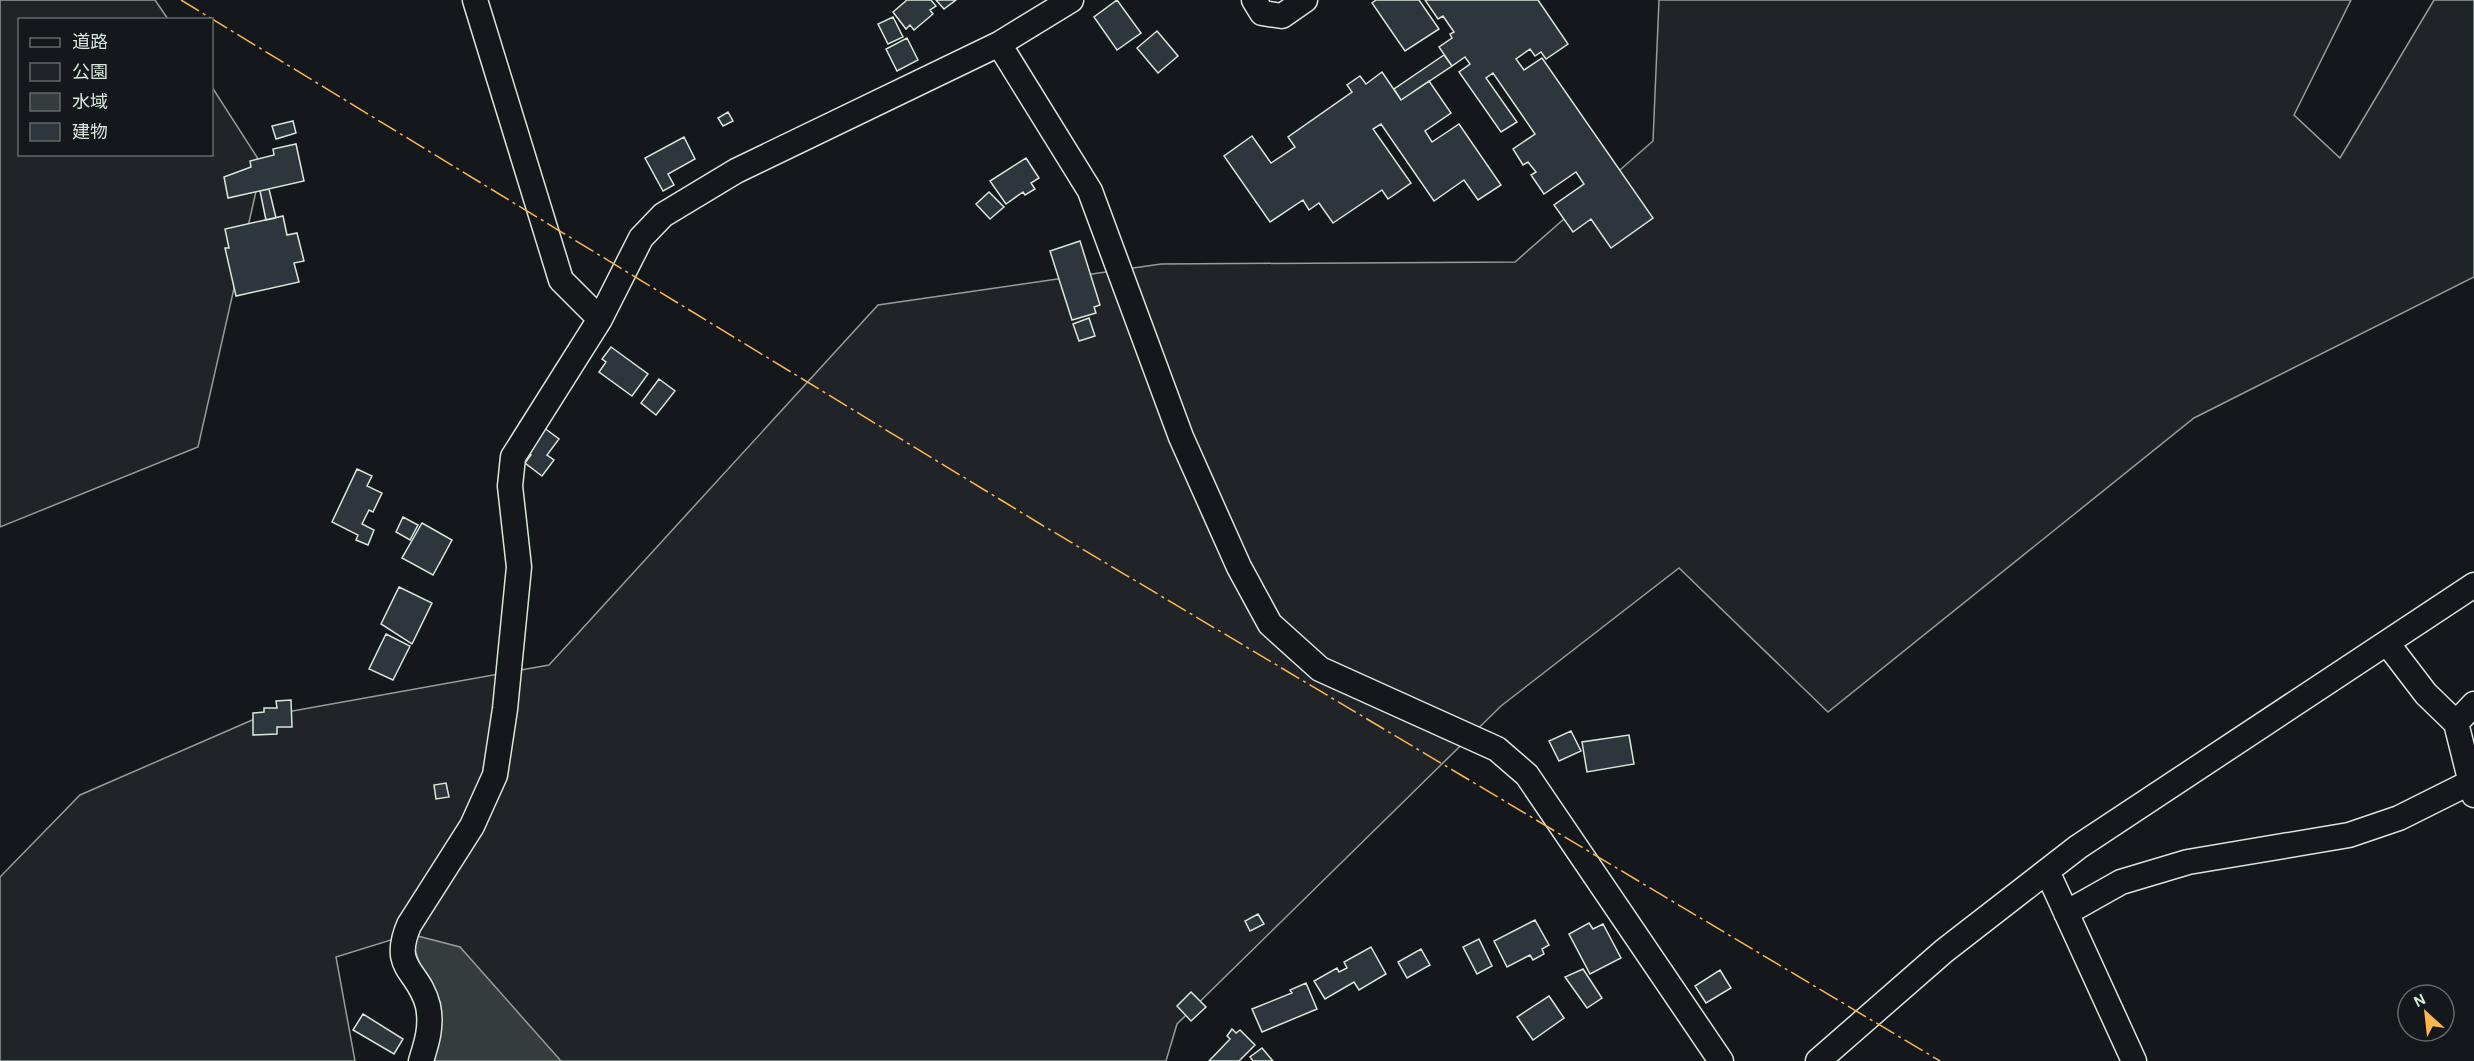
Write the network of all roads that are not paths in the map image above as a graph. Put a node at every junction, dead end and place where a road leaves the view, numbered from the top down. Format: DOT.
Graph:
graph roads {
  1 [pos="475,0"];
  2 [pos="1071,0"];
  3 [pos="1254,0"];
  4 [pos="1305,0"];
  5 [pos="999,44"];
  6 [pos="600,319"];
  7 [pos="2474,585"];
  8 [pos="2387,643"];
  9 [pos="2474,704"];
  10 [pos="2456,723"];
  11 [pos="2472,789"];
  12 [pos="2047,871"];
  13 [pos="2066,913"];
  14 [pos="421,1061"];
  15 [pos="1721,1061"];
  16 [pos="1818,1061"];
  17 [pos="2134,1061"];
  1 -- 6 [label="street"];
  2 -- 5 [label="street"];
  3 -- 4 [label="street"];
  5 -- 6 [label="street"];
  5 -- 15 [label="street"];
  6 -- 14 [label="street"];
  7 -- 8 [label="street"];
  8 -- 10 [label="street"];
  8 -- 12 [label="street"];
  9 -- 10 [label="street"];
  10 -- 11 [label="street"];
  11 -- 13 [label="street"];
  12 -- 13 [label="street"];
  12 -- 16 [label="street"];
  13 -- 17 [label="street"];
}
